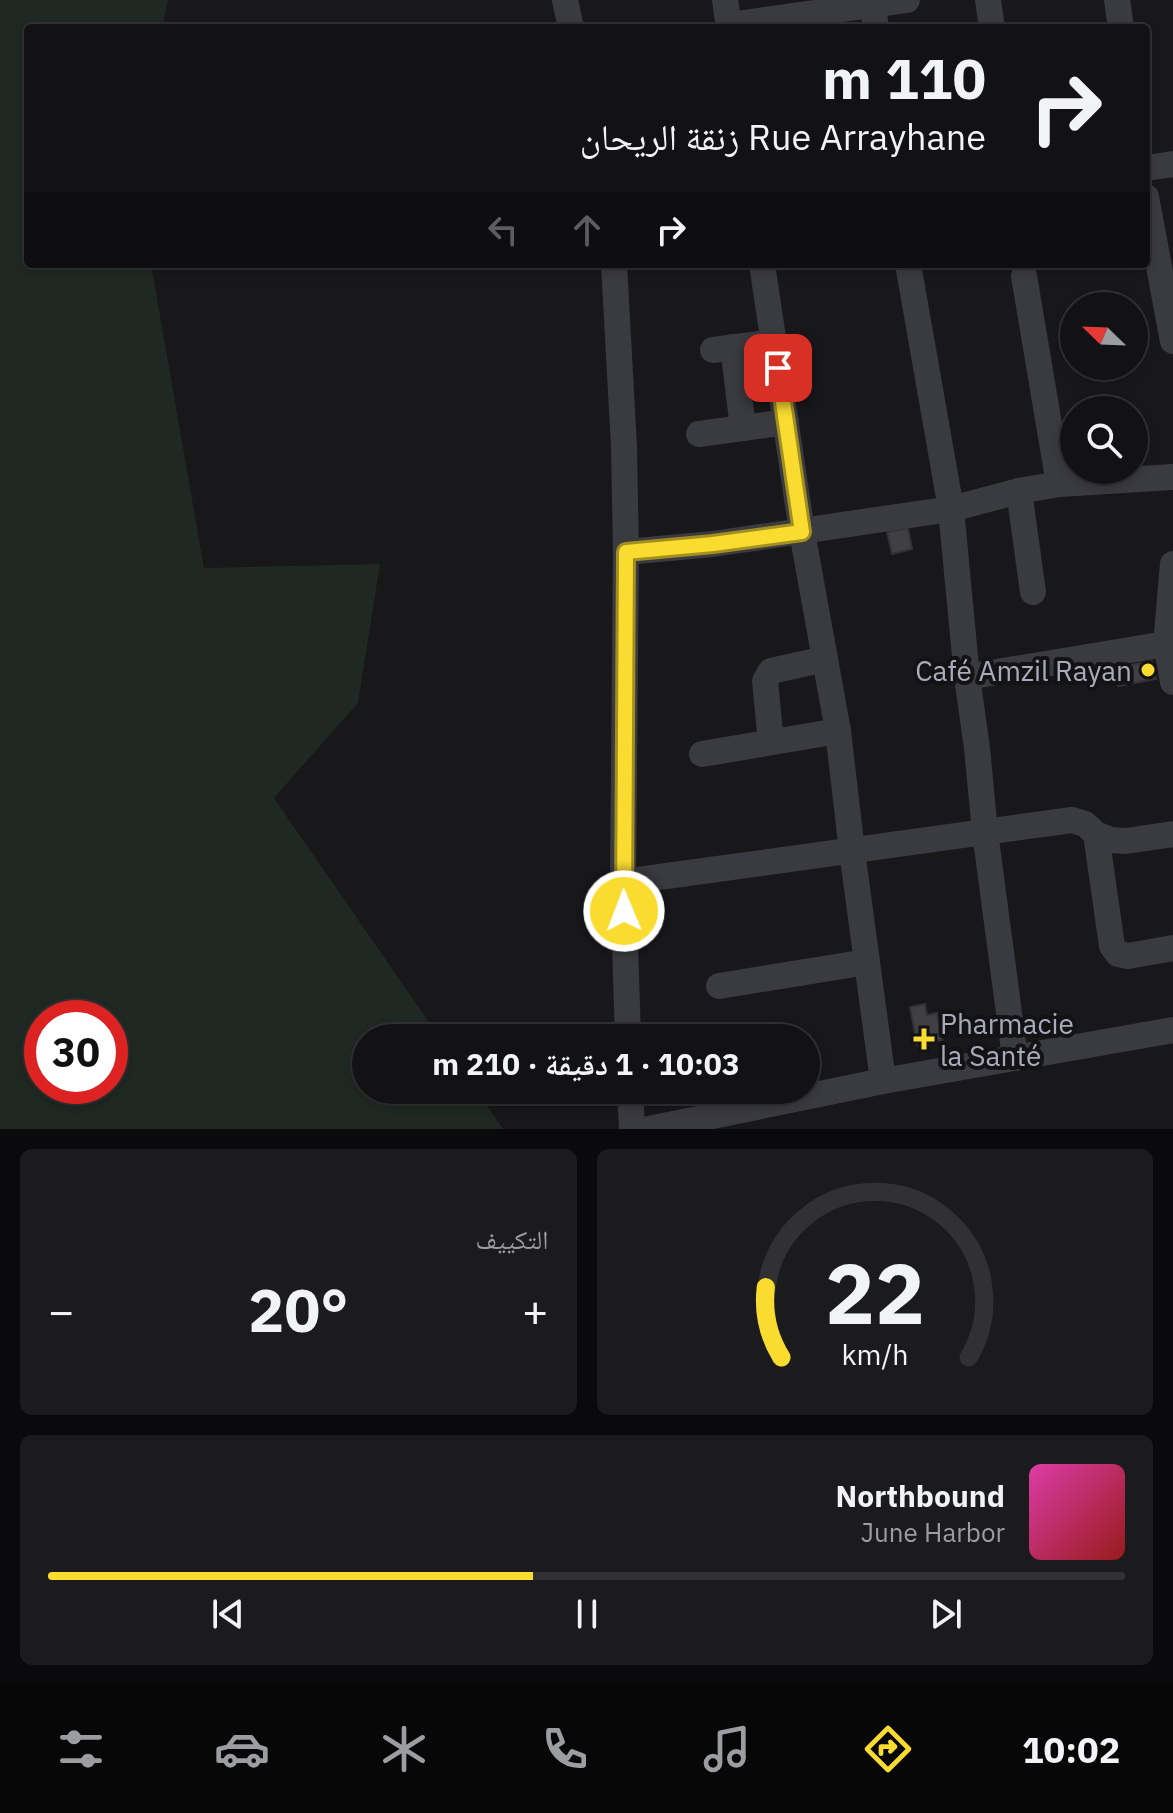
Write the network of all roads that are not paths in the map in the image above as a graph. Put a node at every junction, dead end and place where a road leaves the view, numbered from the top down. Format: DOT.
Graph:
graph roads {
  1 [pos="565,0"];
  2 [pos="907,0"];
  3 [pos="988,0"];
  4 [pos="1117,0"];
  5 [pos="874,11"];
  6 [pos="728,18"];
  7 [pos="570,24"];
  8 [pos="991,24"];
  9 [pos="1120,24"];
  10 [pos="1173,164"];
  11 [pos="1150,167"];
  12 [pos="1150,218"];
  13 [pos="614,268"];
  14 [pos="763,268"];
  15 [pos="909,268"];
  16 [pos="1024,276"];
  17 [pos="1173,341"];
  18 [pos="774,342"];
  19 [pos="786,422"];
  20 [pos="743,428"];
  21 [pos="699,434"];
  22 [pos="1173,477"];
  23 [pos="1059,484"];
  24 [pos="1019,491"];
  25 [pos="951,509"];
  26 [pos="802,532"];
  27 [pos="626,552"];
  28 [pos="1173,564"];
  29 [pos="1033,592"];
  30 [pos="1166,644"];
  31 [pos="825,659"];
  32 [pos="967,677"];
  33 [pos="1173,682"];
  34 [pos="838,731"];
  35 [pos="771,742"];
  36 [pos="702,754"];
  37 [pos="985,832"];
  38 [pos="1096,834"];
  39 [pos="1173,834"];
  40 [pos="852,851"];
  41 [pos="623,882"];
  42 [pos="1173,948"];
  43 [pos="867,962"];
  44 [pos="719,986"];
  45 [pos="628,1024"];
  46 [pos="1173,1030"];
  47 [pos="1015,1058"];
  48 [pos="883,1081"];
  49 [pos="631,1104"];
  50 [pos="632,1129"];
  51 [pos="649,1129"];
  1 -- 7 [label="street"];
  2 -- 5 [label="street"];
  3 -- 8 [label="street"];
  4 -- 9 [label="street"];
  5 -- 6 [label="street"];
  10 -- 11 [label="street"];
  12 -- 17 [label="street"];
  13 -- 27 [label="street"];
  14 -- 18 [label="street"];
  15 -- 25 [label="street"];
  16 -- 23 [label="street"];
  18 -- 19 [label="street"];
  18 -- 20 [label="street"];
  19 -- 20 [label="street"];
  19 -- 26 [label="street"];
  20 -- 21 [label="street"];
  22 -- 23 [label="street"];
  23 -- 24 [label="street"];
  24 -- 25 [label="street"];
  24 -- 29 [label="street"];
  25 -- 26 [label="street"];
  25 -- 32 [label="street"];
  26 -- 27 [label="street"];
  26 -- 31 [label="street"];
  27 -- 41 [label="street"];
  28 -- 30 [label="street"];
  30 -- 32 [label="street"];
  30 -- 33 [label="street"];
  31 -- 34 [label="street"];
  31 -- 35 [label="street"];
  32 -- 37 [label="street"];
  34 -- 35 [label="street"];
  34 -- 40 [label="street"];
  35 -- 36 [label="street"];
  37 -- 38 [label="street"];
  37 -- 40 [label="street"];
  37 -- 47 [label="street"];
  38 -- 39 [label="street"];
  38 -- 42 [label="street"];
  40 -- 41 [label="street"];
  40 -- 43 [label="street"];
  41 -- 45 [label="street"];
  43 -- 44 [label="street"];
  43 -- 48 [label="street"];
  46 -- 47 [label="street"];
  47 -- 48 [label="street"];
  48 -- 51 [label="street"];
  49 -- 50 [label="street"];
}
